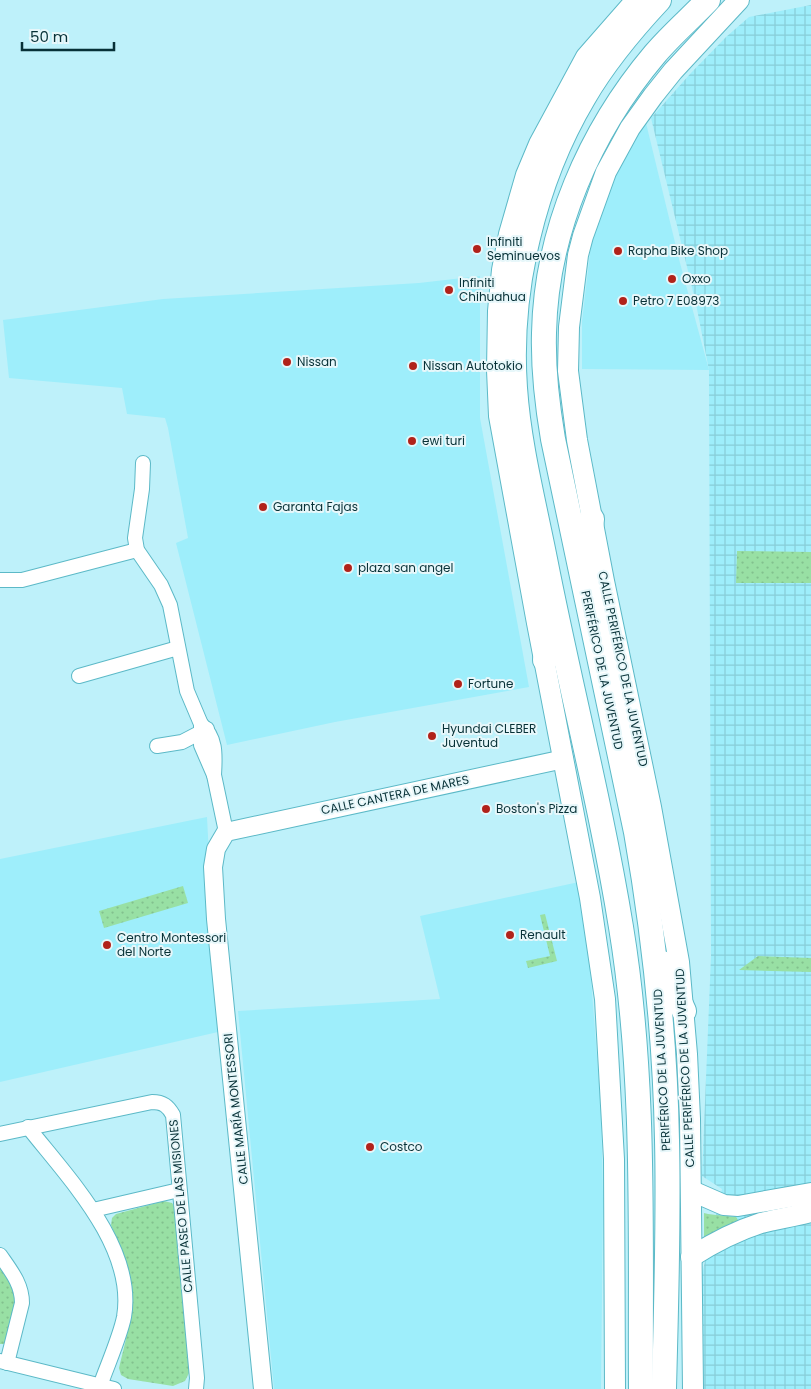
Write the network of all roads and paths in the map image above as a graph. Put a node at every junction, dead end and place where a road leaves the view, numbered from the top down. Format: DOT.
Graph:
graph roads {
  1 [pos="636,0"];
  2 [pos="659,0"];
  3 [pos="708,0"];
  4 [pos="739,0"];
  5 [pos="143,463"];
  6 [pos="592,519"];
  7 [pos="137,550"];
  8 [pos="0,580"];
  9 [pos="585,589"];
  10 [pos="554,605"];
  11 [pos="178,648"];
  12 [pos="545,660"];
  13 [pos="79,676"];
  14 [pos="203,728"];
  15 [pos="157,746"];
  16 [pos="564,759"];
  17 [pos="226,832"];
  18 [pos="654,945"];
  19 [pos="684,1011"];
  20 [pos="28,1127"];
  21 [pos="0,1134"];
  22 [pos="179,1190"];
  23 [pos="692,1191"];
  24 [pos="811,1193"];
  25 [pos="93,1210"];
  26 [pos="811,1212"];
  27 [pos="760,1214"];
  28 [pos="0,1255"];
  29 [pos="691,1256"];
  30 [pos="3,1362"];
  31 [pos="107,1388"];
  32 [pos="196,1389"];
  33 [pos="263,1389"];
  34 [pos="615,1389"];
  35 [pos="641,1389"];
  36 [pos="664,1389"];
  37 [pos="693,1389"];
  1 -- 12 [label="main road"];
  2 -- 10 [label="highway"];
  3 -- 9 [label="highway, PERIFÉRICO DE LA JUVENTUD"];
  4 -- 6 [label="main road, CALLE PERIFÉRICO DE LA JUVENTUD"];
  5 -- 7 [label="street"];
  6 -- 9 [label="highway"];
  6 -- 19 [label="main road, CALLE PERIFÉRICO DE LA JUVENTUD"];
  7 -- 8 [label="street"];
  7 -- 11 [label="street"];
  9 -- 18 [label="highway, PERIFÉRICO DE LA JUVENTUD"];
  10 -- 12 [label="highway"];
  10 -- 35 [label="highway"];
  11 -- 13 [label="street"];
  11 -- 14 [label="street"];
  12 -- 16 [label="main road"];
  14 -- 15 [label="street"];
  14 -- 17 [label="street"];
  16 -- 17 [label="street, CALLE CANTERA DE MARES"];
  16 -- 34 [label="main road"];
  17 -- 33 [label="street, CALLE MARÍA MONTESSORI"];
  18 -- 19 [label="highway"];
  18 -- 36 [label="highway, PERIFÉRICO DE LA JUVENTUD"];
  19 -- 23 [label="main road, CALLE PERIFÉRICO DE LA JUVENTUD"];
  20 -- 21 [label="street, CALLE PASEO DE LAS MISIONES"];
  20 -- 22 [label="street, CALLE PASEO DE LAS MISIONES"];
  20 -- 25 [label="street"];
  22 -- 25 [label="street"];
  22 -- 32 [label="street, CALLE PASEO DE LAS MISIONES"];
  23 -- 27 [label="main road"];
  23 -- 29 [label="main road, CALLE PERIFÉRICO DE LA JUVENTUD"];
  24 -- 27 [label="main road"];
  25 -- 31 [label="street"];
  26 -- 27 [label="main road"];
  27 -- 29 [label="main road"];
  28 -- 30 [label="street"];
  29 -- 37 [label="main road, CALLE PERIFÉRICO DE LA JUVENTUD"];
  30 -- 31 [label="street"];
}
